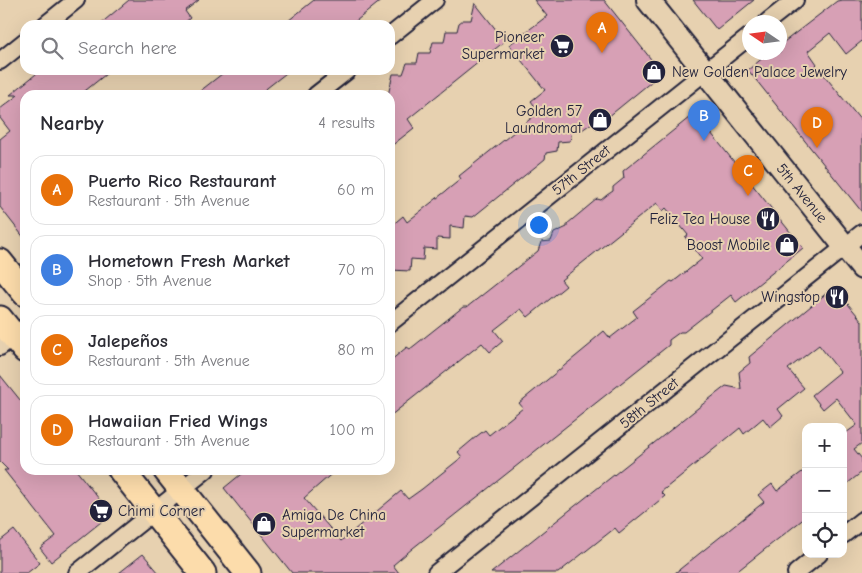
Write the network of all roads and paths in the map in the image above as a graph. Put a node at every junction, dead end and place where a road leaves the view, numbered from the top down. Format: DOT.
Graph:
graph roads {
  1 [pos="76,0"];
  2 [pos="435,0"];
  3 [pos="648,0"];
  4 [pos="795,0"];
  5 [pos="775,15"];
  6 [pos="51,20"];
  7 [pos="395,32"];
  8 [pos="742,42"];
  9 [pos="20,45"];
  10 [pos="0,61"];
  11 [pos="705,71"];
  12 [pos="342,75"];
  13 [pos="322,90"];
  14 [pos="854,240"];
  15 [pos="0,262"];
  16 [pos="862,268"];
  17 [pos="20,287"];
  18 [pos="395,319"];
  19 [pos="125,475"];
  20 [pos="170,475"];
  21 [pos="200,475"];
  22 [pos="182,489"];
  23 [pos="154,512"];
  24 [pos="862,520"];
  25 [pos="847,532"];
  26 [pos="814,558"];
  27 [pos="77,573"];
  28 [pos="203,573"];
  29 [pos="248,573"];
  30 [pos="436,573"];
  31 [pos="796,573"];
  1 -- 6 [label="street"];
  2 -- 7 [label="street"];
  3 -- 11 [label="street, 5th Avenue"];
  4 -- 5 [label="street"];
  8 -- 11 [label="street, 57th Street"];
  9 -- 10 [label="street"];
  11 -- 14 [label="street, 5th Avenue"];
  11 -- 18 [label="street, 57th Street"];
  12 -- 13 [label="street"];
  14 -- 16 [label="street, 5th Avenue"];
  14 -- 30 [label="street, 58th Street"];
  15 -- 17 [label="main road"];
  19 -- 23 [label="main road"];
  20 -- 22 [label="main road"];
  21 -- 22 [label="street"];
  22 -- 23 [label="street"];
  22 -- 29 [label="main road"];
  23 -- 27 [label="street"];
  23 -- 28 [label="main road"];
  24 -- 25 [label="street"];
  26 -- 31 [label="street"];
}
